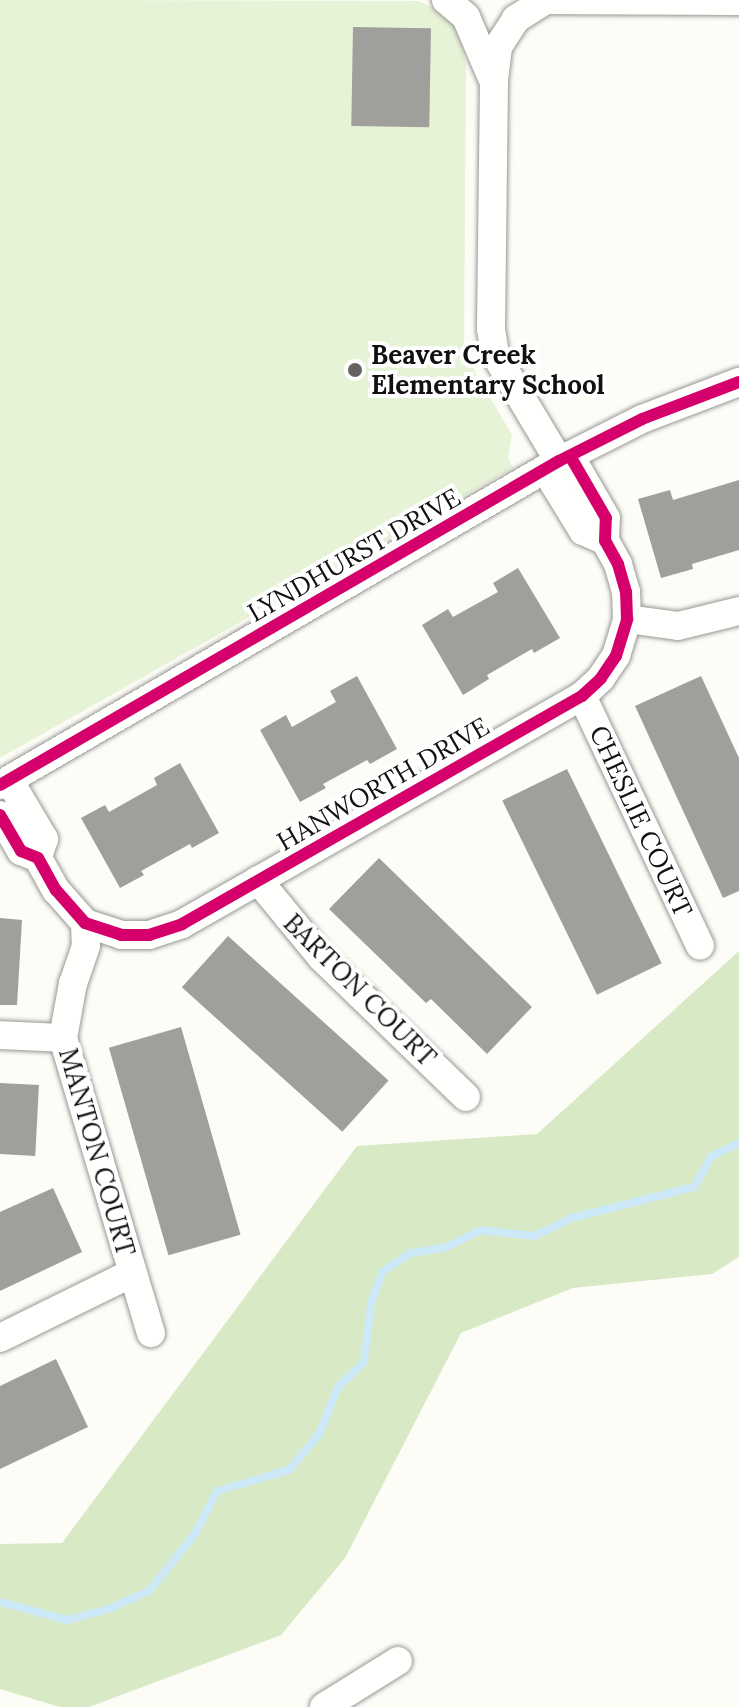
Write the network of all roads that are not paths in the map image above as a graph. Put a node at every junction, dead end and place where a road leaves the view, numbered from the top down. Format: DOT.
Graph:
graph roads {
  1 [pos="446,0"];
  2 [pos="539,0"];
  3 [pos="546,0"];
  4 [pos="739,1"];
  5 [pos="494,82"];
  6 [pos="739,382"];
  7 [pos="558,462"];
  8 [pos="739,611"];
  9 [pos="627,619"];
  10 [pos="582,696"];
  11 [pos="4,782"];
  12 [pos="0,815"];
  13 [pos="38,858"];
  14 [pos="258,880"];
  15 [pos="85,923"];
  16 [pos="700,946"];
  17 [pos="0,1035"];
  18 [pos="63,1038"];
  19 [pos="466,1097"];
  20 [pos="132,1273"];
  21 [pos="151,1333"];
  22 [pos="0,1338"];
  23 [pos="398,1661"];
  24 [pos="324,1707"];
  1 -- 5 [label="street"];
  2 -- 3 [label="street"];
  3 -- 4 [label="street"];
  3 -- 5 [label="street, HANWORTH DRIVE"];
  5 -- 7 [label="street, HANWORTH DRIVE"];
  6 -- 7 [label="street, LYNDHURST DRIVE"];
  7 -- 9 [label="street, HANWORTH DRIVE"];
  7 -- 11 [label="street, LYNDHURST DRIVE"];
  8 -- 9 [label="street"];
  9 -- 10 [label="street, HANWORTH DRIVE"];
  10 -- 14 [label="street, HANWORTH DRIVE"];
  10 -- 16 [label="street, CHESLIE COURT"];
  11 -- 13 [label="street"];
  12 -- 13 [label="street"];
  13 -- 15 [label="street"];
  14 -- 15 [label="street, HANWORTH DRIVE"];
  14 -- 19 [label="street, BARTON COURT"];
  15 -- 18 [label="street, MANTON COURT"];
  17 -- 18 [label="street"];
  18 -- 20 [label="street, MANTON COURT"];
  20 -- 21 [label="street, MANTON COURT"];
  20 -- 22 [label="street"];
  23 -- 24 [label="street"];
}
